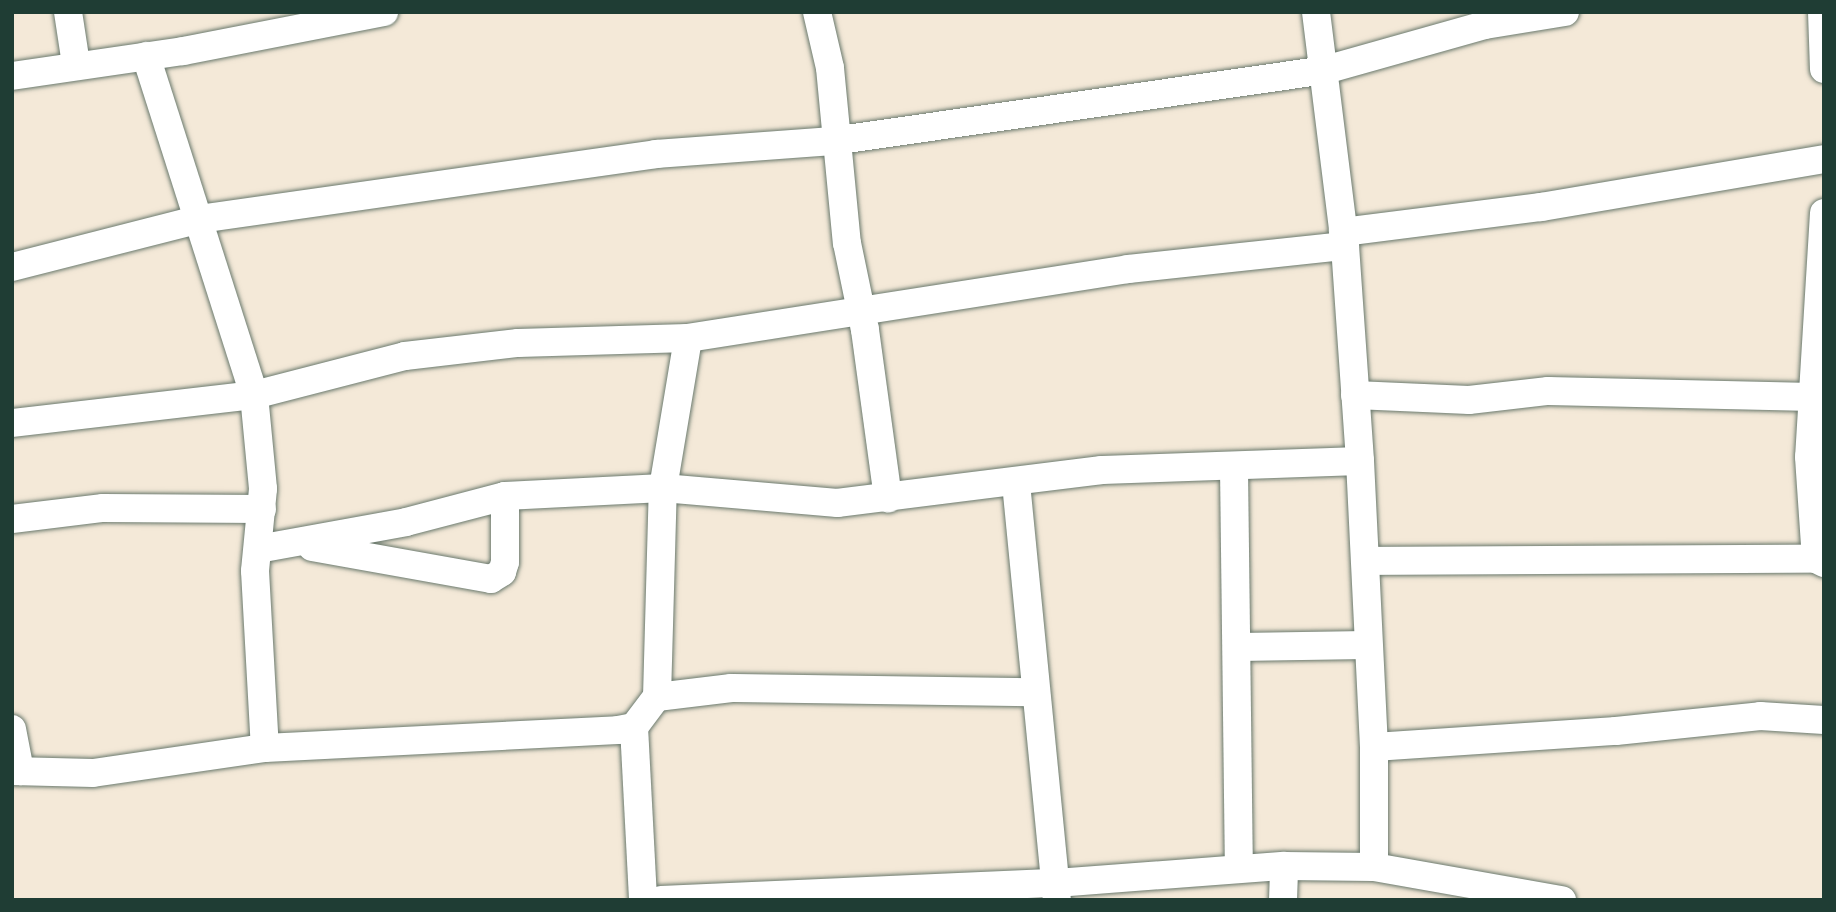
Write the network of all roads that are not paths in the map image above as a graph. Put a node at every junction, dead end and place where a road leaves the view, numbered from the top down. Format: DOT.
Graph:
graph roads {
  1 [pos="68,12"];
  2 [pos="384,12"];
  3 [pos="817,12"];
  4 [pos="1316,12"];
  5 [pos="1565,12"];
  6 [pos="1822,12"];
  7 [pos="286,22"];
  8 [pos="146,56"];
  9 [pos="76,64"];
  10 [pos="1824,69"];
  11 [pos="1325,70"];
  12 [pos="12,76"];
  13 [pos="834,141"];
  14 [pos="1824,159"];
  15 [pos="1824,213"];
  16 [pos="200,219"];
  17 [pos="1345,239"];
  18 [pos="12,267"];
  19 [pos="860,309"];
  20 [pos="688,338"];
  21 [pos="254,395"];
  22 [pos="1355,395"];
  23 [pos="1813,397"];
  24 [pos="12,423"];
  25 [pos="1360,461"];
  26 [pos="1234,468"];
  27 [pos="1016,483"];
  28 [pos="663,488"];
  29 [pos="505,495"];
  30 [pos="888,498"];
  31 [pos="262,509"];
  32 [pos="12,519"];
  33 [pos="292,543"];
  34 [pos="258,549"];
  35 [pos="1821,560"];
  36 [pos="1366,561"];
  37 [pos="1368,645"];
  38 [pos="1237,647"];
  39 [pos="1035,692"];
  40 [pos="657,697"];
  41 [pos="1824,720"];
  42 [pos="634,727"];
  43 [pos="12,729"];
  44 [pos="265,747"];
  45 [pos="1374,747"];
  46 [pos="16,771"];
  47 [pos="1239,866"];
  48 [pos="1284,866"];
  49 [pos="1374,867"];
  50 [pos="1057,891"];
  51 [pos="1493,894"];
  52 [pos="844,895"];
  53 [pos="643,900"];
  54 [pos="661,900"];
  55 [pos="1283,900"];
  56 [pos="1562,900"];
  1 -- 9 [label="street"];
  2 -- 7 [label="street"];
  3 -- 13 [label="street"];
  4 -- 11 [label="street"];
  5 -- 11 [label="street"];
  6 -- 10 [label="street"];
  7 -- 8 [label="street"];
  8 -- 9 [label="street"];
  8 -- 16 [label="street"];
  9 -- 12 [label="street"];
  11 -- 13 [label="street"];
  11 -- 17 [label="street"];
  13 -- 16 [label="street"];
  13 -- 19 [label="street"];
  14 -- 17 [label="street"];
  15 -- 23 [label="street"];
  16 -- 18 [label="street"];
  16 -- 21 [label="street"];
  17 -- 19 [label="street"];
  17 -- 22 [label="street"];
  19 -- 20 [label="street"];
  19 -- 30 [label="street"];
  20 -- 21 [label="street"];
  20 -- 28 [label="street"];
  21 -- 24 [label="street"];
  21 -- 31 [label="street"];
  22 -- 23 [label="street"];
  22 -- 25 [label="street"];
  23 -- 35 [label="street"];
  25 -- 26 [label="street"];
  25 -- 36 [label="street"];
  26 -- 27 [label="street"];
  26 -- 38 [label="street"];
  27 -- 30 [label="street"];
  27 -- 39 [label="street"];
  28 -- 29 [label="street"];
  28 -- 30 [label="street"];
  28 -- 40 [label="street"];
  29 -- 33 [label="street"];
  29 -- 33 [label="street"];
  31 -- 32 [label="street"];
  31 -- 34 [label="street"];
  33 -- 34 [label="street"];
  34 -- 44 [label="street"];
  35 -- 36 [label="street"];
  36 -- 37 [label="street"];
  37 -- 38 [label="street"];
  37 -- 45 [label="street"];
  38 -- 47 [label="street"];
  39 -- 40 [label="street"];
  39 -- 50 [label="street"];
  40 -- 42 [label="street"];
  41 -- 45 [label="street"];
  42 -- 44 [label="street"];
  42 -- 53 [label="street"];
  43 -- 46 [label="street"];
  44 -- 46 [label="street"];
  45 -- 49 [label="street"];
  47 -- 48 [label="street"];
  47 -- 50 [label="street"];
  48 -- 49 [label="street"];
  48 -- 55 [label="street"];
  49 -- 51 [label="street"];
  50 -- 52 [label="street"];
  51 -- 56 [label="street"];
  52 -- 54 [label="street"];
}
